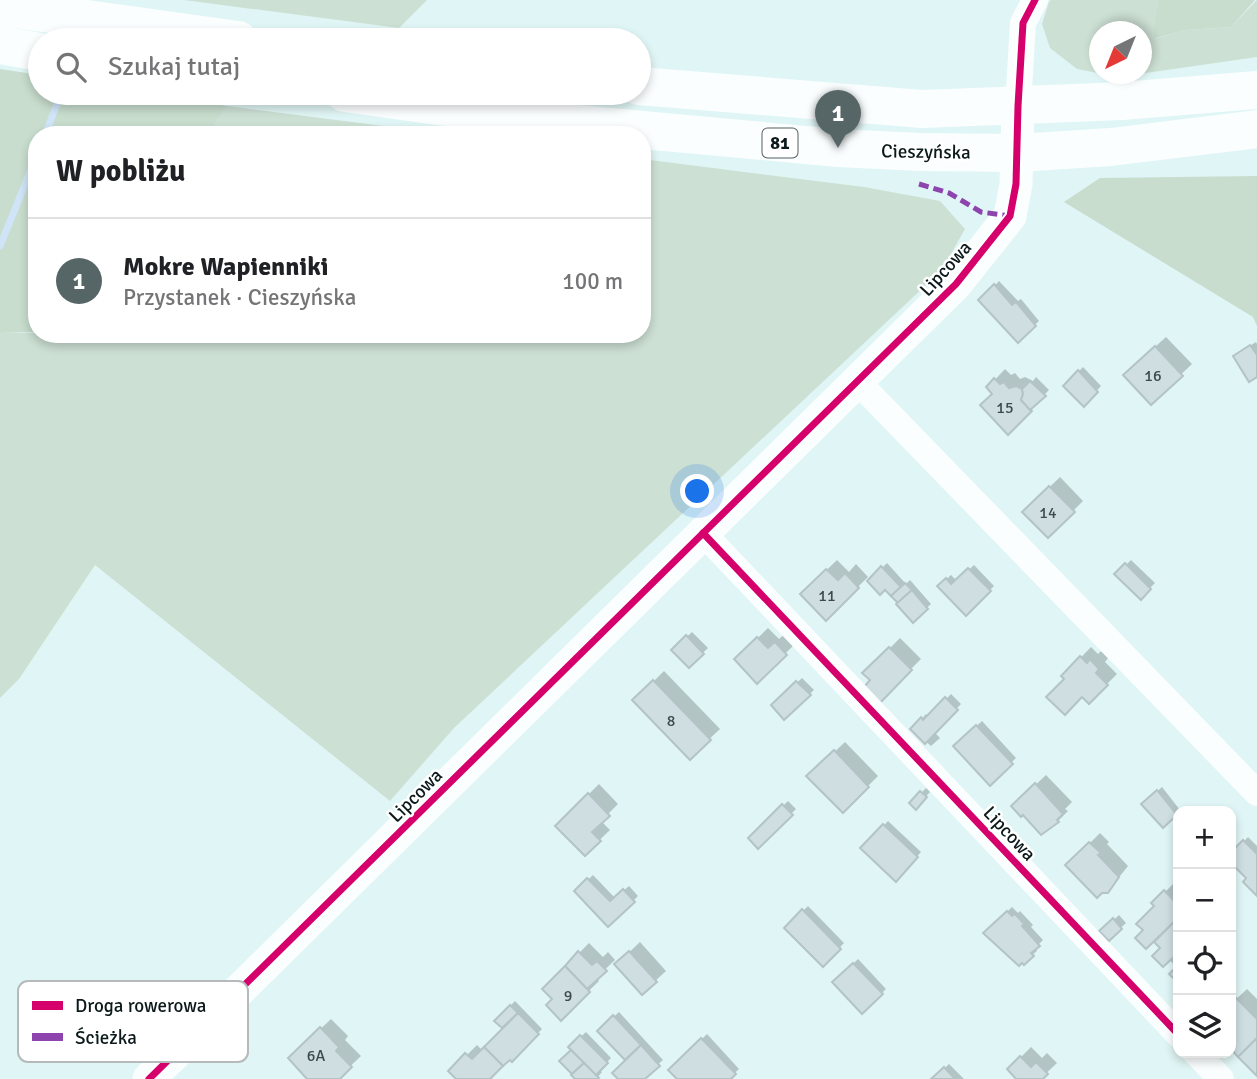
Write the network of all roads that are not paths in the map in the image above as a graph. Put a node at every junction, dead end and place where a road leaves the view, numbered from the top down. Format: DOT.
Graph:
graph roads {
  1 [pos="1035,0"];
  2 [pos="0,7"];
  3 [pos="151,28"];
  4 [pos="0,45"];
  5 [pos="28,50"];
  6 [pos="651,87"];
  7 [pos="1257,90"];
  8 [pos="431,105"];
  9 [pos="1018,106"];
  10 [pos="599,126"];
  11 [pos="1257,129"];
  12 [pos="651,131"];
  13 [pos="1017,153"];
  14 [pos="857,381"];
  15 [pos="703,533"];
  16 [pos="1257,793"];
  17 [pos="248,981"];
  18 [pos="1173,1029"];
  19 [pos="1201,1058"];
  20 [pos="166,1062"];
  21 [pos="149,1079"];
  22 [pos="1221,1079"];
  1 -- 9 [label="street"];
  2 -- 3 [label="main road"];
  4 -- 5 [label="main road"];
  6 -- 9 [label="main road"];
  7 -- 9 [label="main road"];
  8 -- 10 [label="main road, Cieszyńska / 81"];
  9 -- 13 [label="street, Lipcowa"];
  11 -- 13 [label="main road, Cieszyńska / 81"];
  12 -- 13 [label="main road, Cieszyńska / 81"];
  13 -- 14 [label="street, Lipcowa"];
  14 -- 15 [label="street, Lipcowa"];
  14 -- 16 [label="street"];
  15 -- 17 [label="street, Lipcowa"];
  15 -- 18 [label="street, Lipcowa"];
  19 -- 22 [label="street"];
  20 -- 21 [label="street, Lipcowa"];
}
